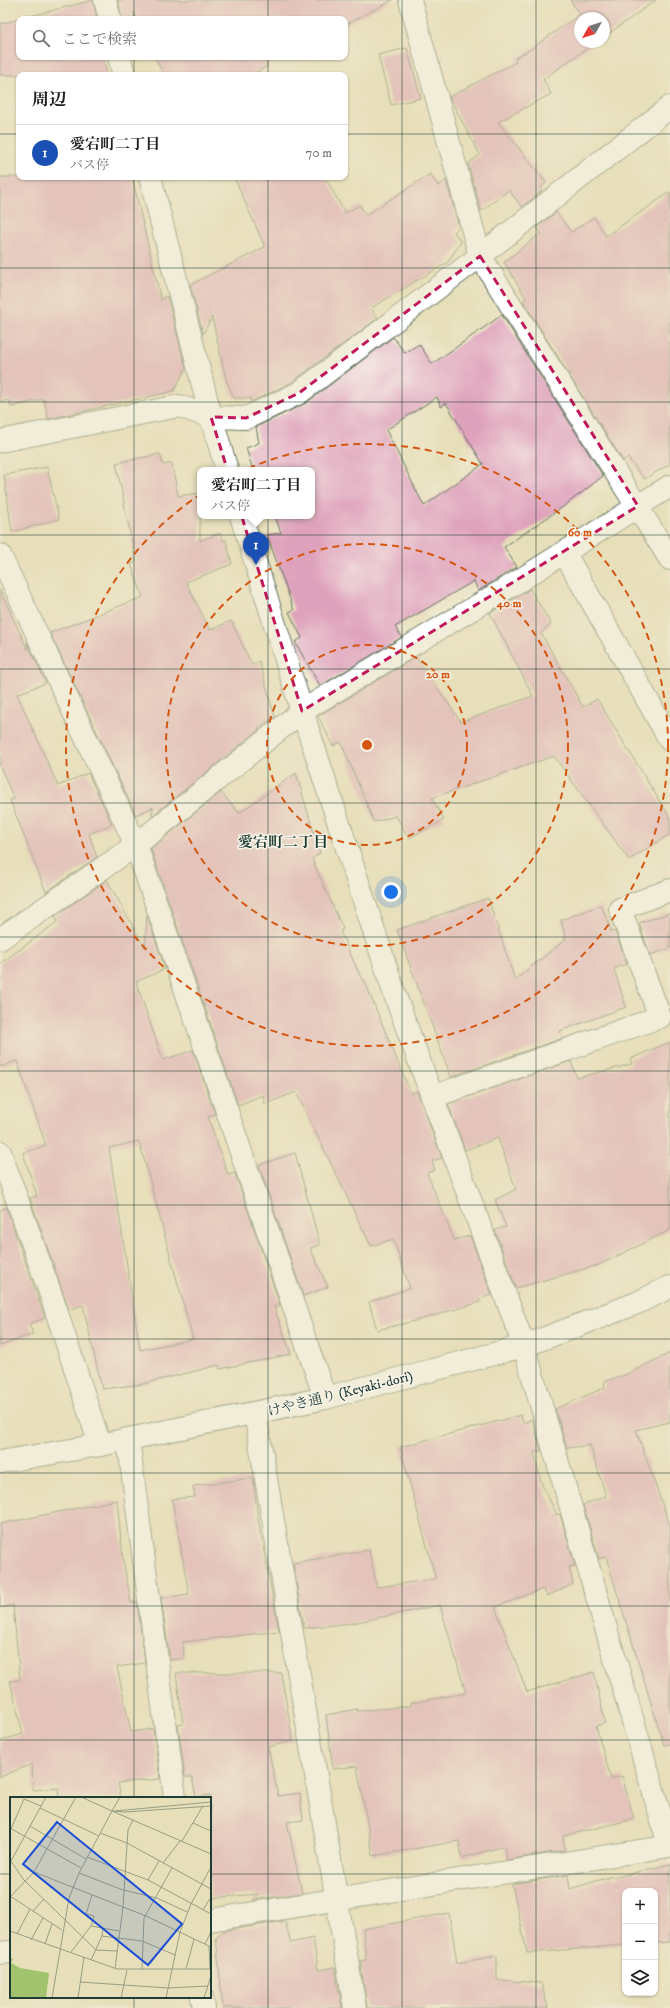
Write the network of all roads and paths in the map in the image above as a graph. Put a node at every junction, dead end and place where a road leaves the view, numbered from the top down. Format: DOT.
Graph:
graph roads {
  1 [pos="105,0"];
  2 [pos="410,0"];
  3 [pos="109,16"];
  4 [pos="121,60"];
  5 [pos="123,72"];
  6 [pos="670,107"];
  7 [pos="151,180"];
  8 [pos="480,256"];
  9 [pos="211,417"];
  10 [pos="0,441"];
  11 [pos="226,467"];
  12 [pos="670,486"];
  13 [pos="638,506"];
  14 [pos="242,519"];
  15 [pos="564,552"];
  16 [pos="0,555"];
  17 [pos="670,559"];
  18 [pos="302,712"];
  19 [pos="669,735"];
  20 [pos="136,845"];
  21 [pos="670,890"];
  22 [pos="0,939"];
  23 [pos="432,1097"];
  24 [pos="0,1152"];
  25 [pos="670,1287"];
  26 [pos="524,1346"];
  27 [pos="326,1398"];
  28 [pos="255,1414"];
  29 [pos="128,1439"];
  30 [pos="100,1445"];
  31 [pos="0,1462"];
  32 [pos="174,1797"];
  33 [pos="669,1846"];
  34 [pos="336,1899"];
  35 [pos="211,1920"];
  36 [pos="10,1952"];
  37 [pos="0,1953"];
  38 [pos="202,1998"];
  39 [pos="204,2008"];
  40 [pos="355,2008"];
  1 -- 3 [label="street"];
  2 -- 8 [label="street"];
  4 -- 5 [label="street"];
  6 -- 8 [label="street"];
  7 -- 9 [label="street"];
  8 -- 9 [label="street"];
  8 -- 13 [label="street"];
  9 -- 10 [label="street"];
  9 -- 11 [label="street"];
  12 -- 13 [label="street"];
  13 -- 15 [label="street"];
  13 -- 17 [label="street"];
  14 -- 18 [label="street"];
  15 -- 18 [label="street"];
  15 -- 19 [label="street"];
  16 -- 20 [label="street"];
  18 -- 20 [label="street"];
  18 -- 23 [label="street"];
  20 -- 22 [label="street"];
  20 -- 27 [label="street"];
  21 -- 23 [label="street"];
  23 -- 26 [label="street"];
  24 -- 30 [label="street"];
  25 -- 26 [label="street, けやき通り (Keyaki-dori)"];
  26 -- 27 [label="street, けやき通り (Keyaki-dori)"];
  26 -- 33 [label="street"];
  27 -- 28 [label="street, けやき通り (Keyaki-dori)"];
  28 -- 29 [label="street, けやき通り (Keyaki-dori)"];
  28 -- 34 [label="street"];
  29 -- 30 [label="street, けやき通り (Keyaki-dori)"];
  29 -- 32 [label="street"];
  30 -- 31 [label="street, けやき通り (Keyaki-dori)"];
  33 -- 34 [label="street"];
  34 -- 35 [label="street"];
  34 -- 40 [label="street"];
  36 -- 37 [label="street"];
  38 -- 39 [label="street"];
}
